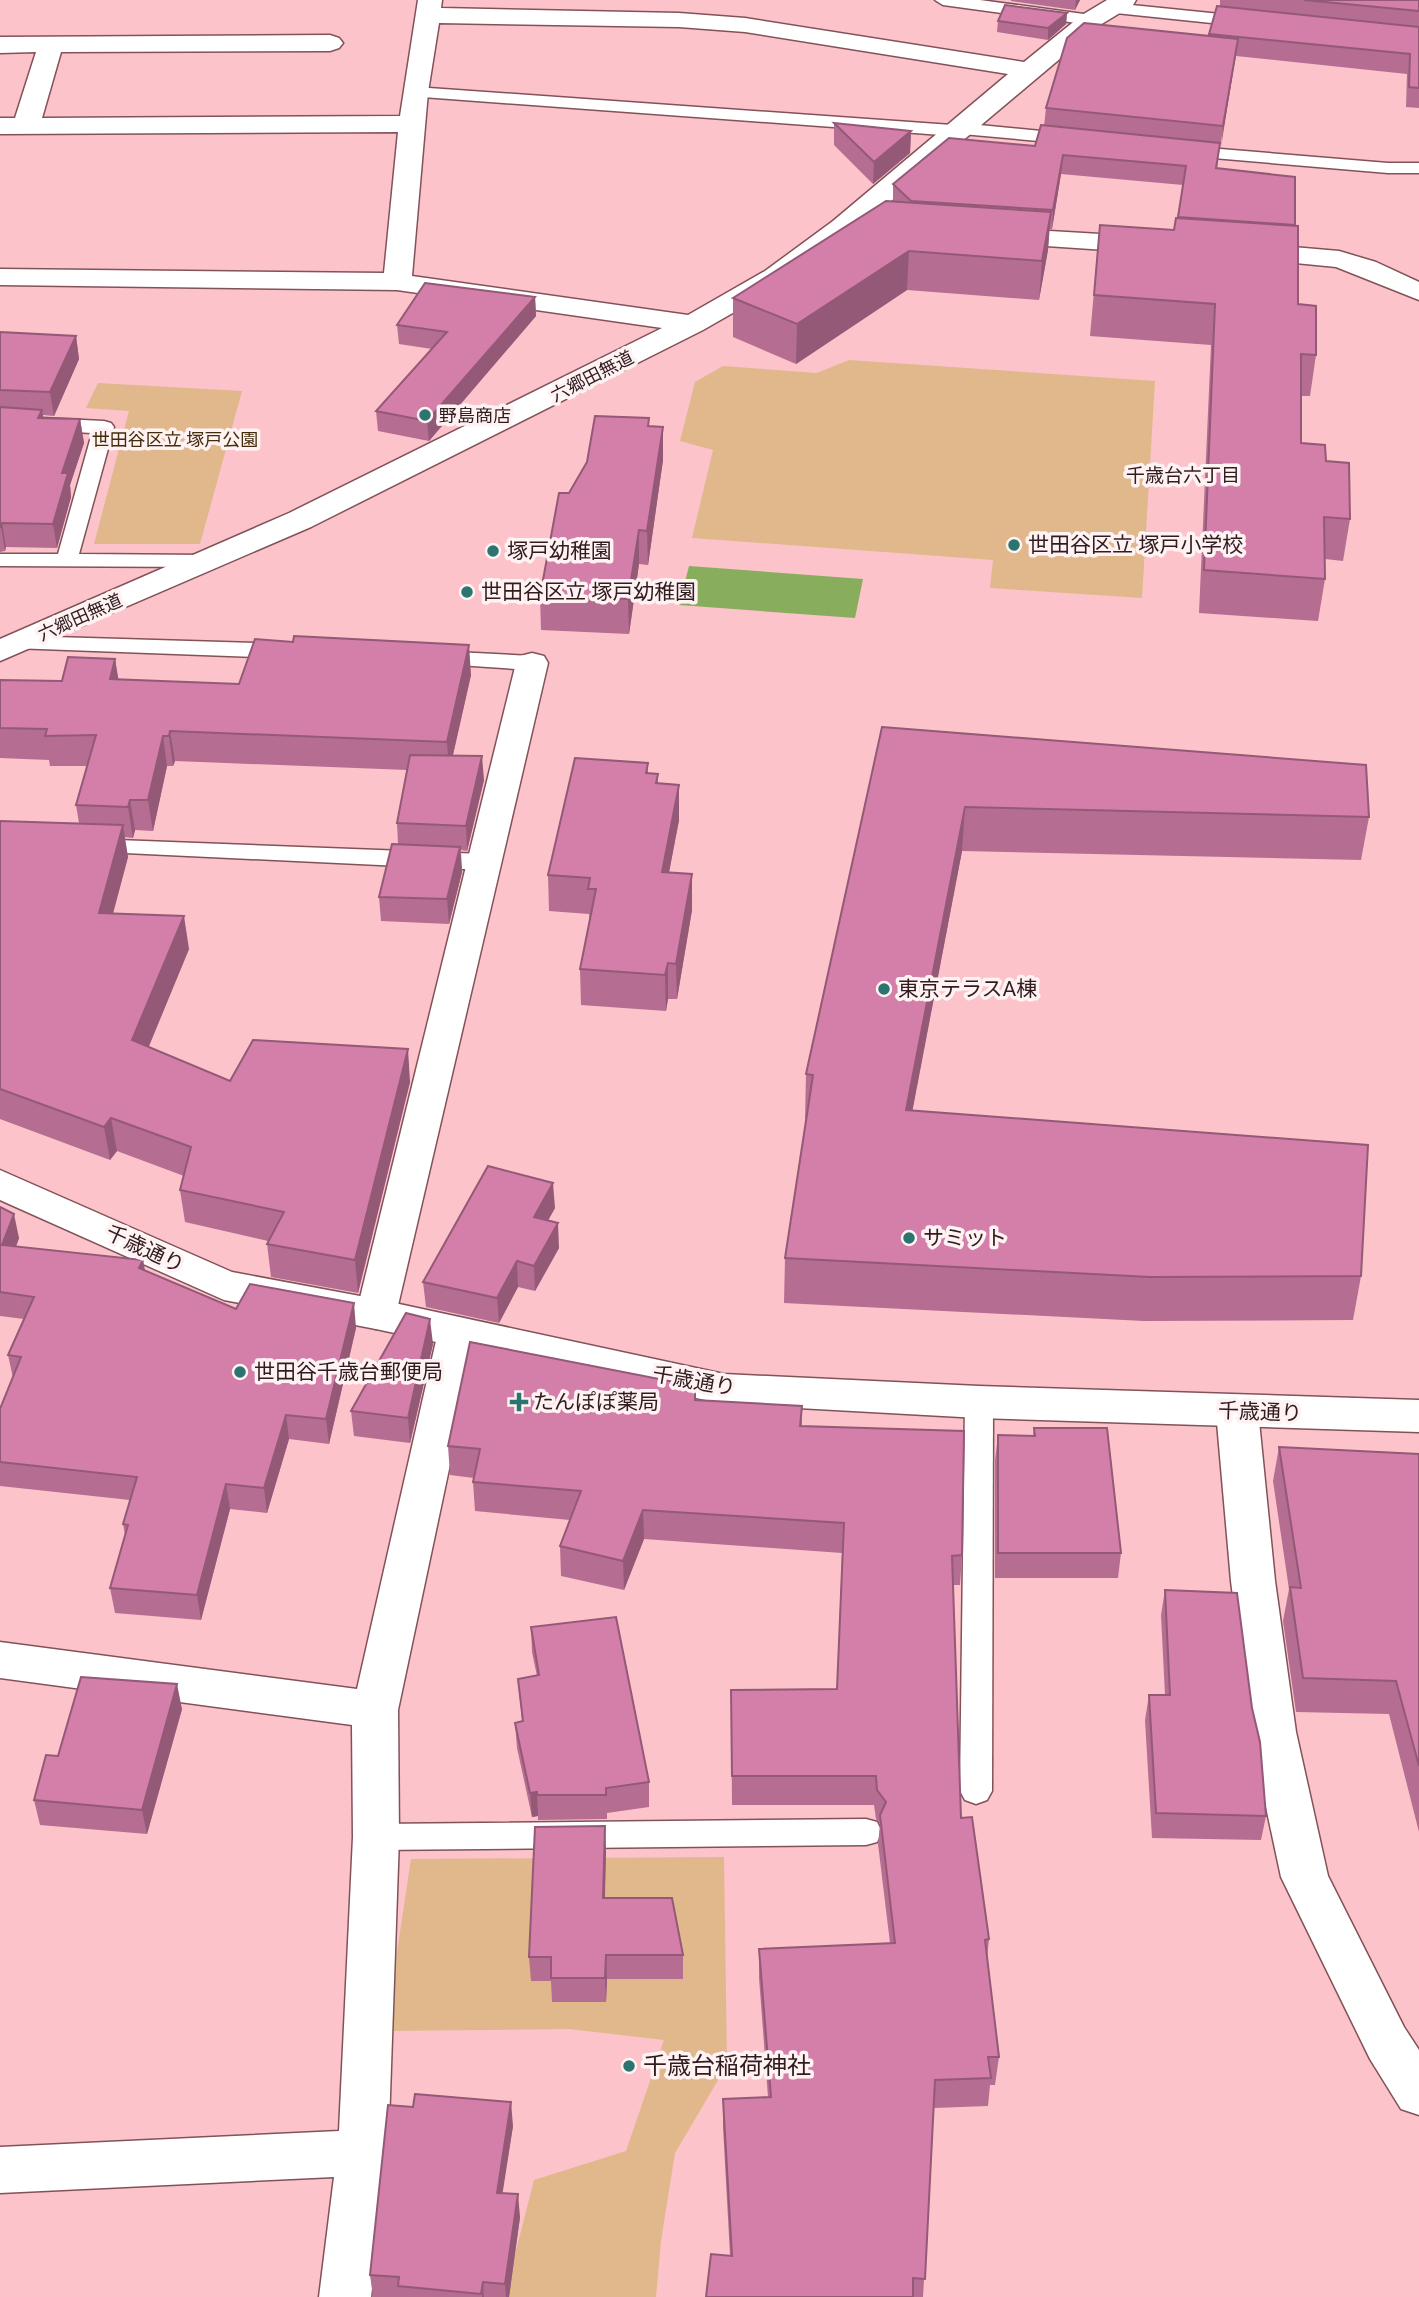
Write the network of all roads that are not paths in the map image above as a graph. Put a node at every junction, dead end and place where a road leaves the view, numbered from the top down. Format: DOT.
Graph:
graph roads {
  1 [pos="943,0"];
  2 [pos="429,8"];
  3 [pos="1109,9"];
  4 [pos="1272,24"];
  5 [pos="330,43"];
  6 [pos="51,44"];
  7 [pos="0,45"];
  8 [pos="1029,70"];
  9 [pos="415,92"];
  10 [pos="412,124"];
  11 [pos="13,126"];
  12 [pos="957,130"];
  13 [pos="1096,141"];
  14 [pos="1162,149"];
  15 [pos="1419,168"];
  16 [pos="843,227"];
  17 [pos="884,229"];
  18 [pos="966,234"];
  19 [pos="1170,246"];
  20 [pos="1225,249"];
  21 [pos="0,277"];
  22 [pos="397,282"];
  23 [pos="1419,292"];
  24 [pos="693,324"];
  25 [pos="0,422"];
  26 [pos="0,560"];
  27 [pos="66,560"];
  28 [pos="207,561"];
  29 [pos="11,647"];
  30 [pos="301,652"];
  31 [pos="410,657"];
  32 [pos="531,663"];
  33 [pos="69,845"];
  34 [pos="484,862"];
  35 [pos="0,1184"];
  36 [pos="376,1314"];
  37 [pos="458,1332"];
  38 [pos="979,1402"];
  39 [pos="1237,1412"];
  40 [pos="1419,1416"];
  41 [pos="0,1660"];
  42 [pos="375,1710"];
  43 [pos="976,1791"];
  44 [pos="866,1832"];
  45 [pos="376,1837"];
  46 [pos="1419,2092"];
  47 [pos="363,2153"];
  48 [pos="0,2170"];
  49 [pos="345,2297"];
  1 -- 3 [label="lane"];
  2 -- 8 [label="street"];
  2 -- 9 [label="street"];
  3 -- 4 [label="lane"];
  3 -- 8 [label="street, 六郷田無道"];
  5 -- 6 [label="street"];
  6 -- 7 [label="street"];
  6 -- 11 [label="street"];
  8 -- 12 [label="street, 六郷田無道"];
  9 -- 10 [label="street"];
  9 -- 12 [label="lane"];
  10 -- 11 [label="street"];
  10 -- 22 [label="street"];
  12 -- 13 [label="lane"];
  12 -- 16 [label="street, 六郷田無道"];
  14 -- 15 [label="lane"];
  16 -- 17 [label="street"];
  16 -- 24 [label="street, 六郷田無道"];
  18 -- 19 [label="street"];
  20 -- 23 [label="street"];
  21 -- 22 [label="street"];
  22 -- 24 [label="street"];
  24 -- 28 [label="street, 六郷田無道"];
  25 -- 27 [label="lane"];
  26 -- 27 [label="lane"];
  27 -- 28 [label="lane"];
  28 -- 29 [label="street, 六郷田無道"];
  29 -- 30 [label="lane"];
  31 -- 32 [label="lane"];
  32 -- 34 [label="street"];
  33 -- 34 [label="lane"];
  34 -- 36 [label="street"];
  35 -- 36 [label="street, 千歳通り"];
  36 -- 37 [label="street, 千歳通り"];
  37 -- 38 [label="street, 千歳通り"];
  37 -- 42 [label="street"];
  38 -- 39 [label="street, 千歳通り"];
  38 -- 43 [label="lane"];
  39 -- 40 [label="street, 千歳通り"];
  39 -- 46 [label="street"];
  41 -- 42 [label="street"];
  42 -- 45 [label="street"];
  44 -- 45 [label="lane"];
  45 -- 47 [label="street"];
  47 -- 48 [label="street"];
  47 -- 49 [label="street"];
}
